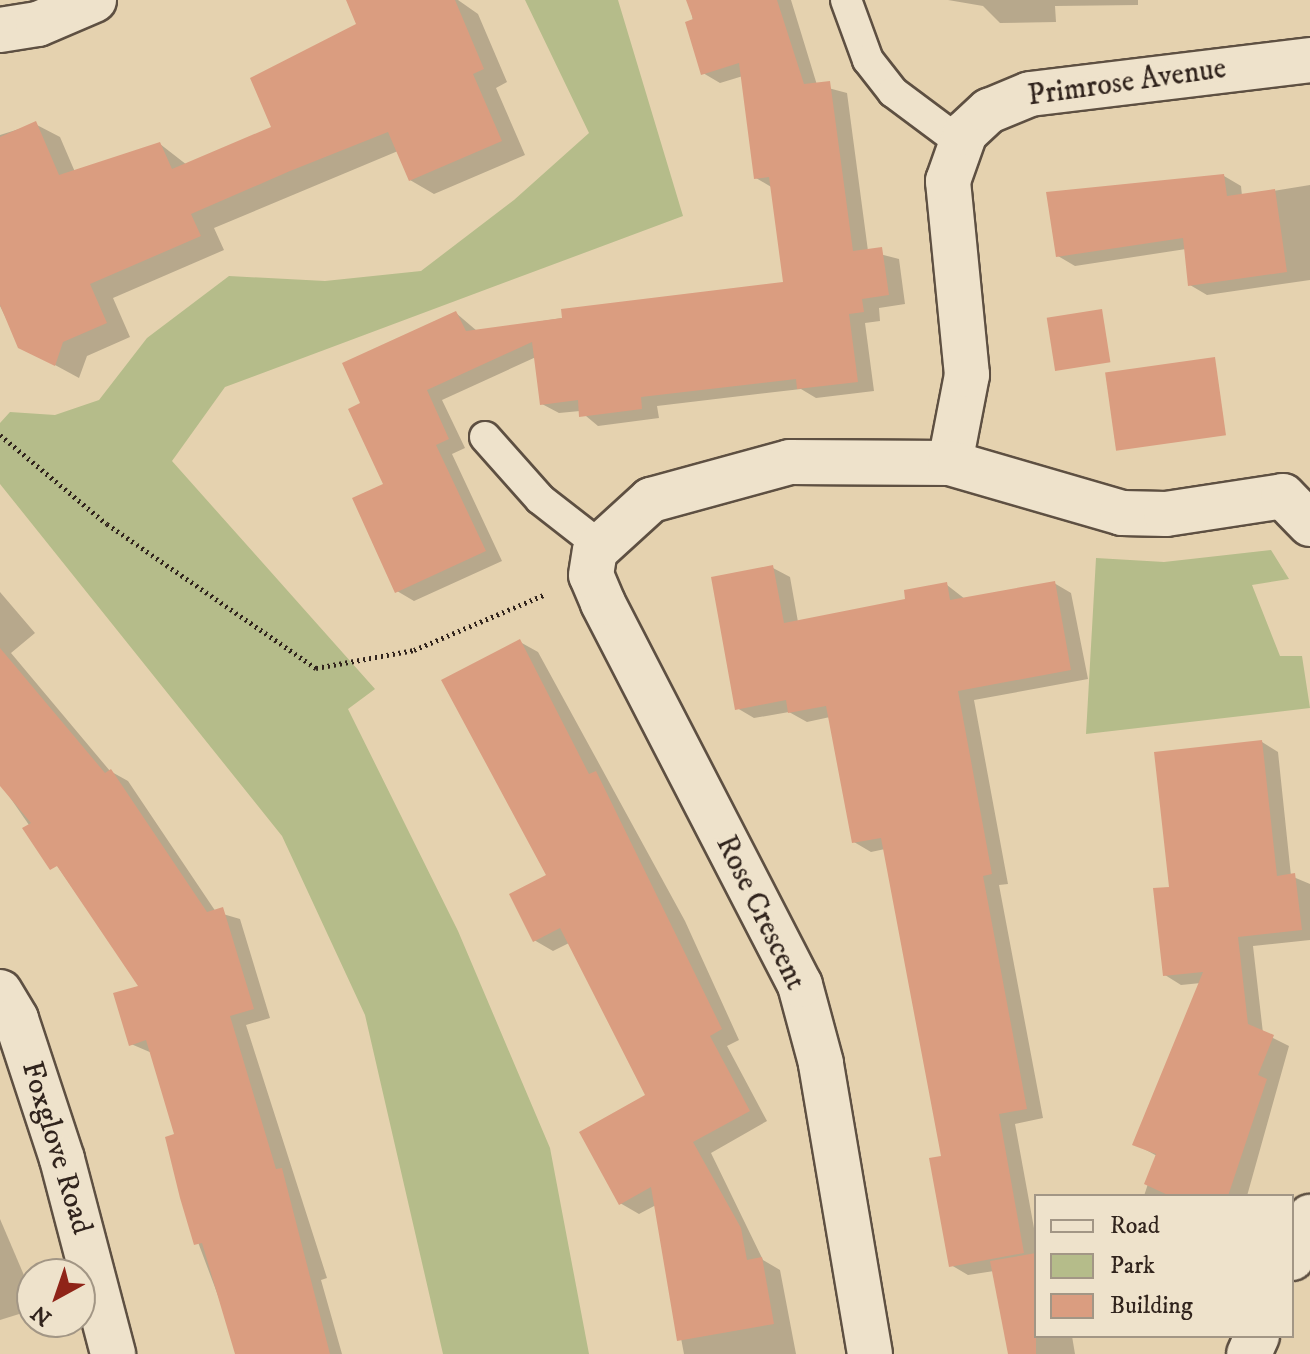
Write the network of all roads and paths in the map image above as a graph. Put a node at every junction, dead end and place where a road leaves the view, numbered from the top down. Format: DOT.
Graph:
graph roads {
  1 [pos="94,0"];
  2 [pos="846,0"];
  3 [pos="0,30"];
  4 [pos="1310,60"];
  5 [pos="960,142"];
  6 [pos="0,435"];
  7 [pos="485,437"];
  8 [pos="950,463"];
  9 [pos="1310,524"];
  10 [pos="595,560"];
  11 [pos="0,992"];
  12 [pos="1310,1217"];
  13 [pos="1294,1253"];
  14 [pos="113,1354"];
  15 [pos="870,1354"];
  1 -- 3 [label="street"];
  2 -- 5 [label="lane"];
  4 -- 5 [label="street, Primrose Avenue"];
  5 -- 8 [label="street, Primrose Avenue"];
  6 -- 10 [label="path"];
  7 -- 10 [label="lane, Rose Crescent"];
  8 -- 9 [label="street"];
  8 -- 10 [label="street"];
  10 -- 15 [label="street, Rose Crescent"];
  11 -- 14 [label="street, Foxglove Road"];
  12 -- 13 [label="street"];
}
